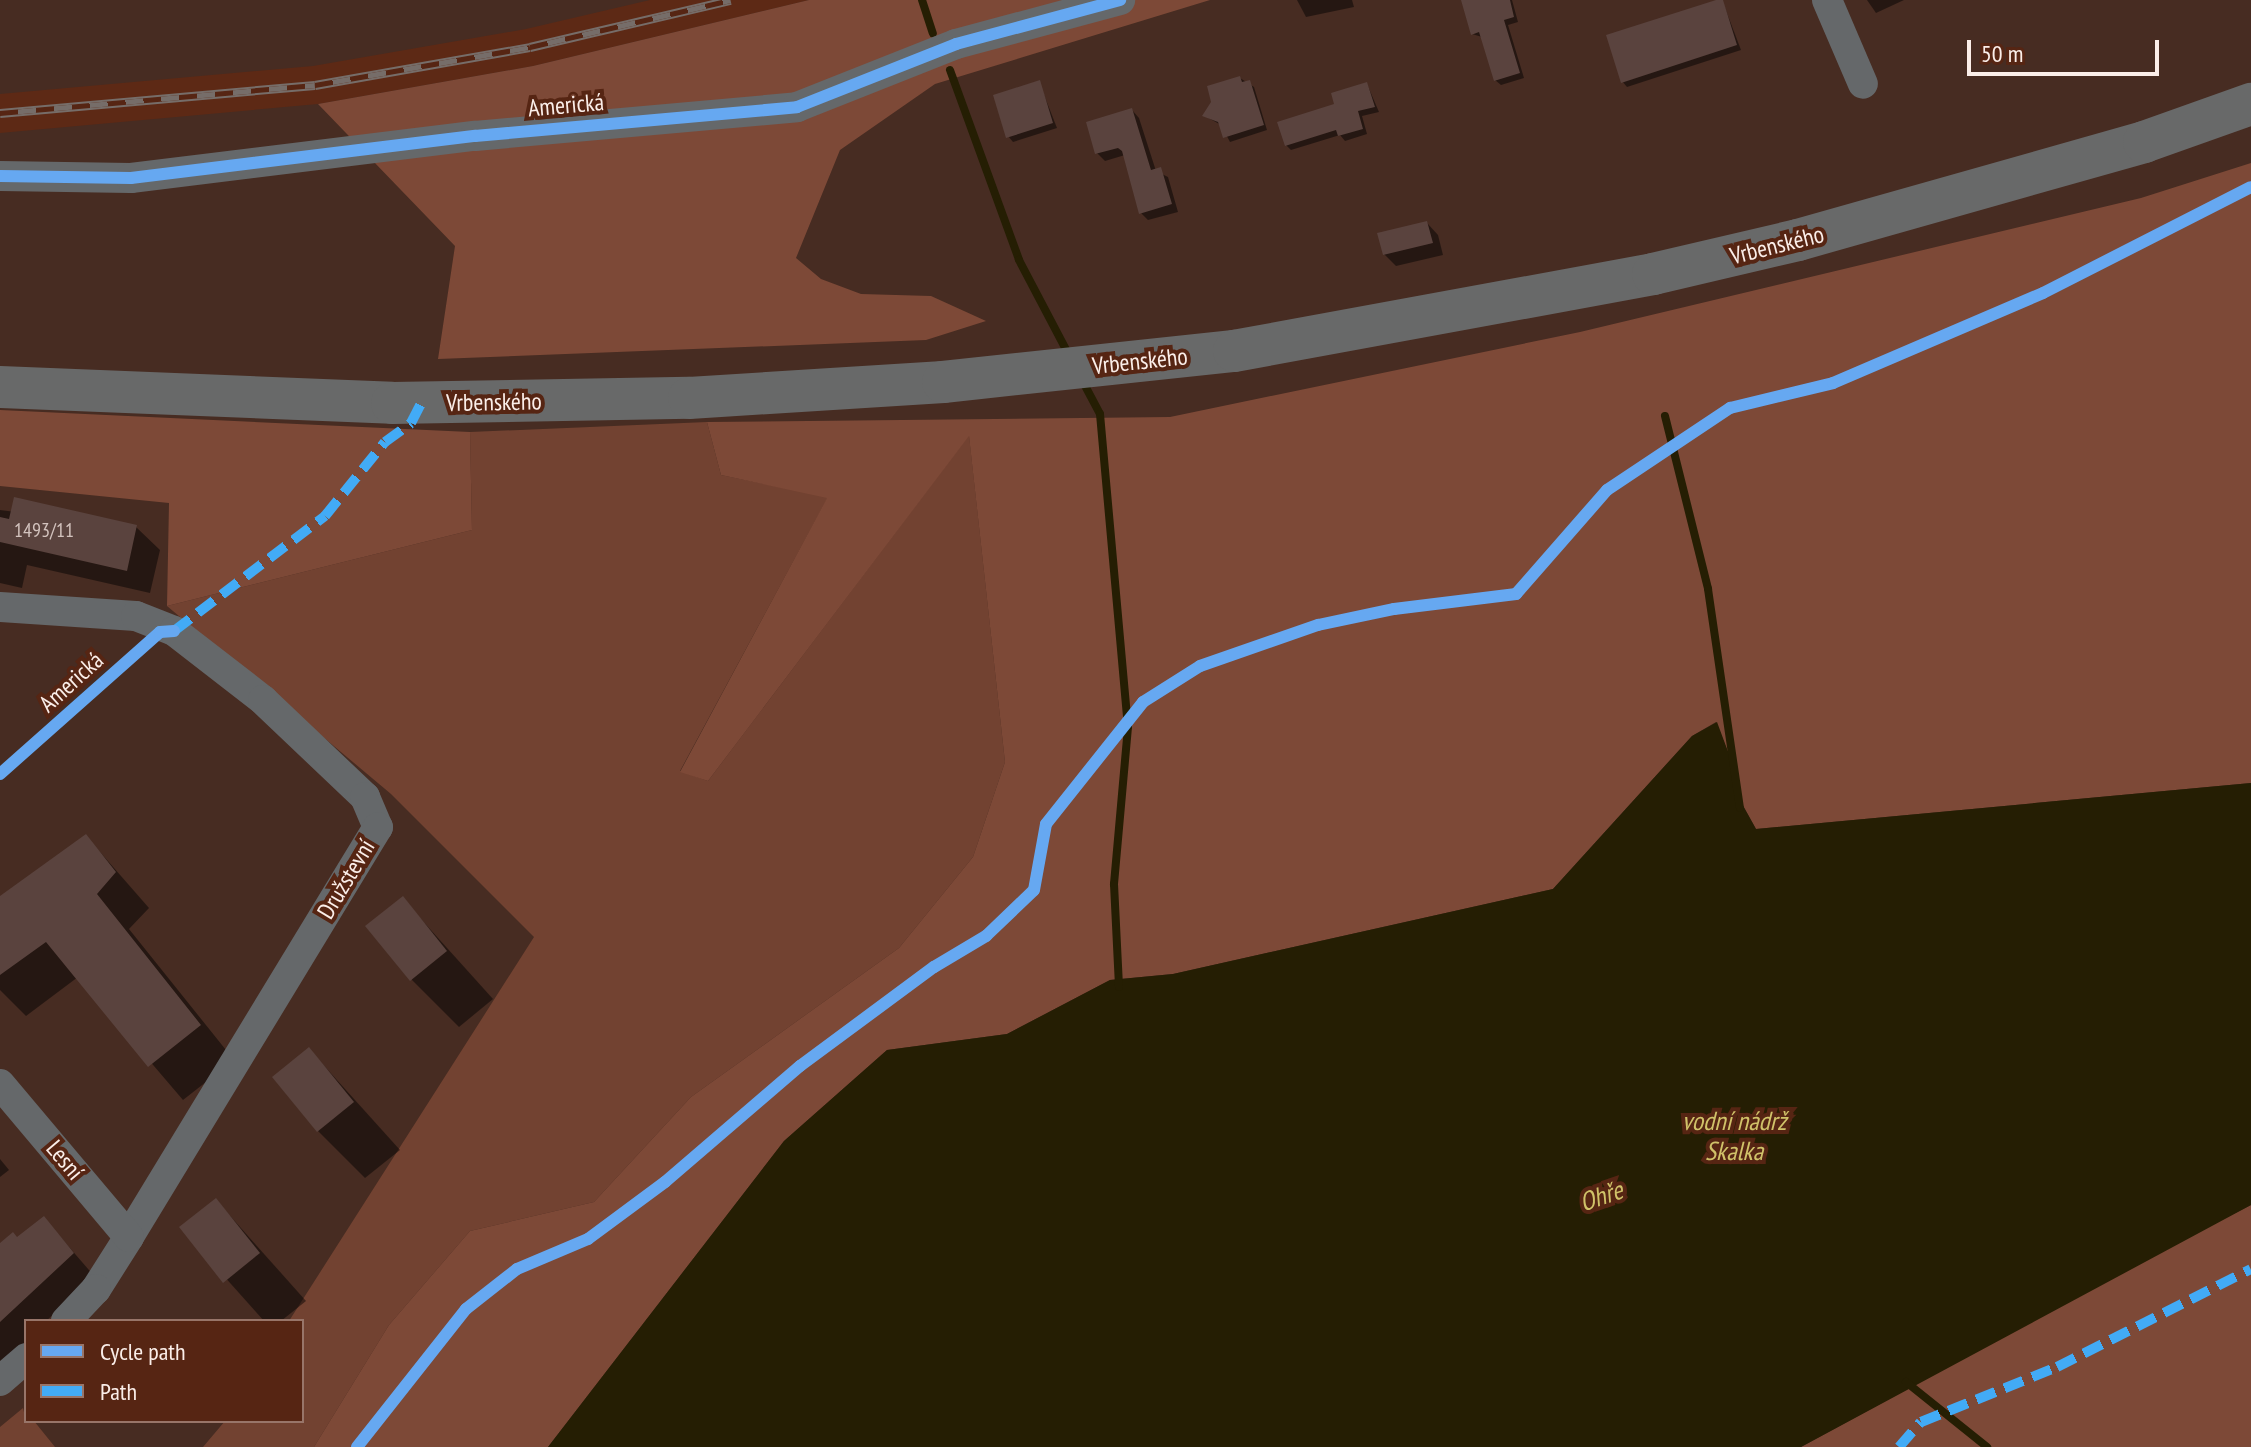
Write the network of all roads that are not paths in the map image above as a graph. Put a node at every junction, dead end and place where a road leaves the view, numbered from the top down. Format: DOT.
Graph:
graph roads {
  1 [pos="1120,0"];
  2 [pos="1827,0"];
  3 [pos="1863,84"];
  4 [pos="2251,104"];
  5 [pos="0,176"];
  6 [pos="0,387"];
  7 [pos="0,607"];
  8 [pos="0,1084"];
  9 [pos="129,1237"];
  10 [pos="68,1319"];
  11 [pos="24,1360"];
  12 [pos="0,1381"];
  1 -- 5 [label="street, Americká"];
  2 -- 3 [label="street"];
  4 -- 6 [label="main road, Vrbenského"];
  7 -- 9 [label="street, Družstevní"];
  8 -- 9 [label="street, Lesní"];
  9 -- 10 [label="street, Družstevní"];
  11 -- 12 [label="street"];
}
